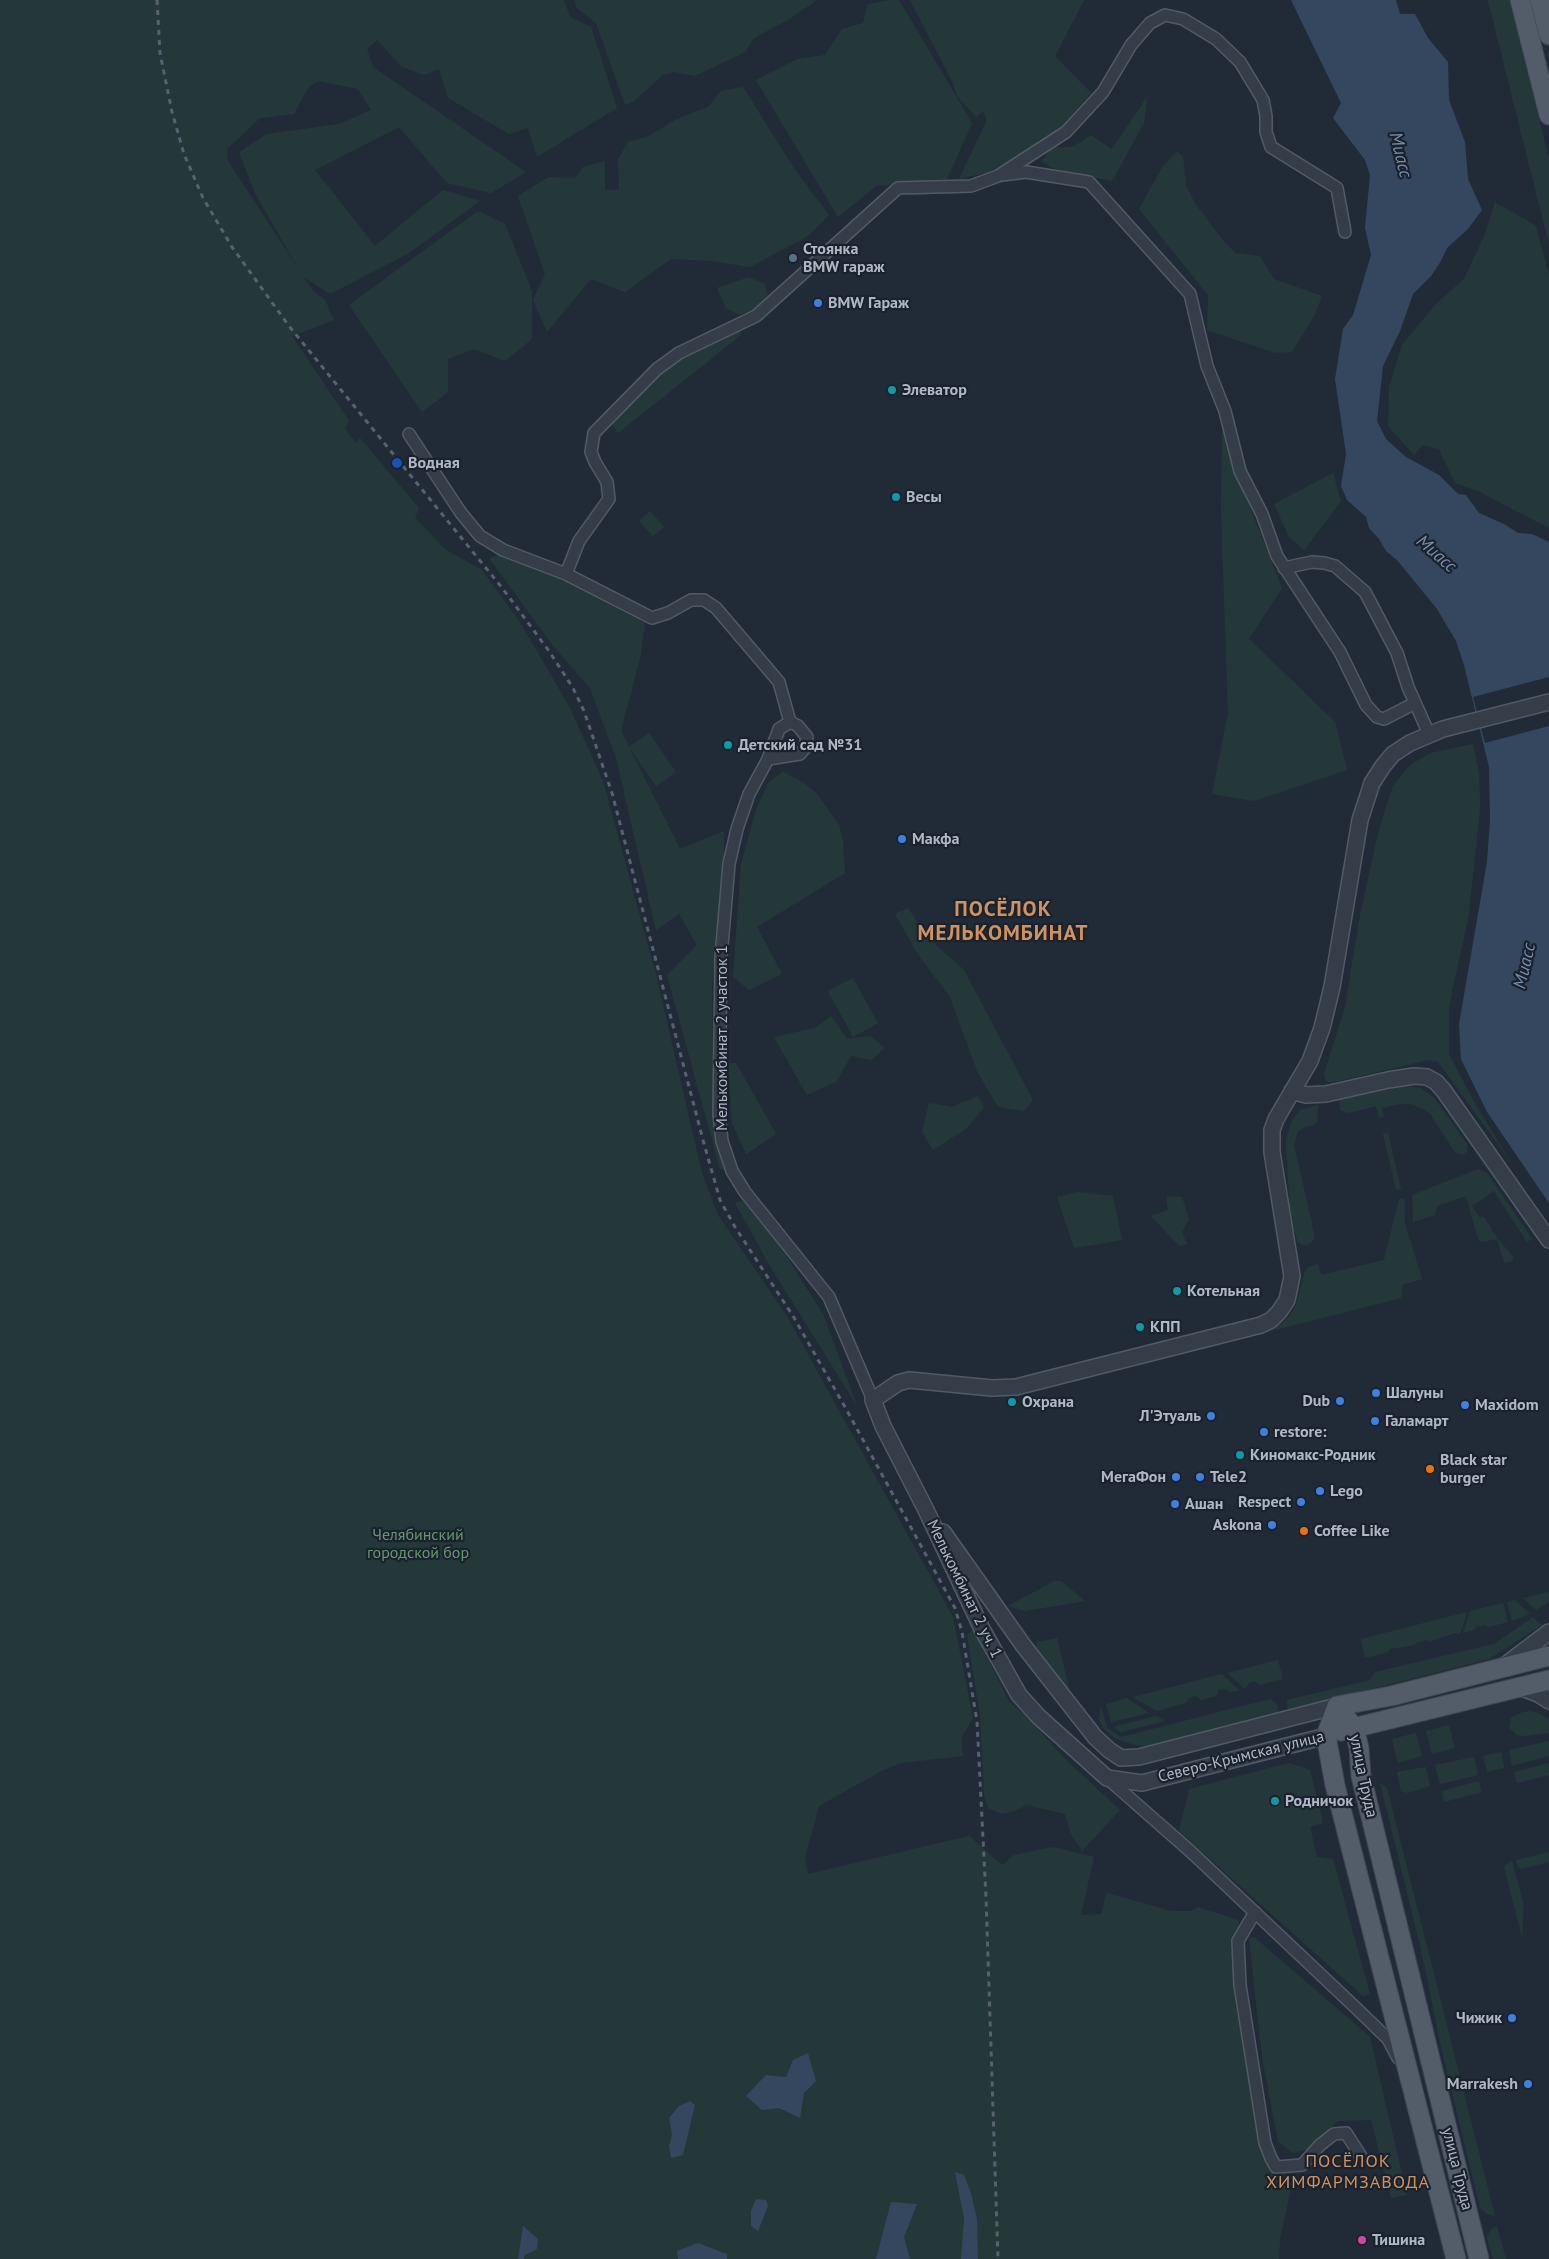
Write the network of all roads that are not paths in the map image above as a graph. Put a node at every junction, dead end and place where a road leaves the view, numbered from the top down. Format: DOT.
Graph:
graph roads {
  1 [pos="1520,0"];
  2 [pos="1540,0"];
  3 [pos="1549,35"];
  4 [pos="1549,115"];
  5 [pos="998,176"];
  6 [pos="1345,232"];
  7 [pos="410,434"];
  8 [pos="1284,568"];
  9 [pos="566,574"];
  10 [pos="1549,702"];
  11 [pos="1415,703"];
  12 [pos="790,722"];
  13 [pos="1430,734"];
  14 [pos="768,759"];
  15 [pos="1292,1091"];
  16 [pos="1549,1240"];
  17 [pos="873,1400"];
  18 [pos="926,1510"];
  19 [pos="1549,1632"];
  20 [pos="1549,1656"];
  21 [pos="1501,1668"];
  22 [pos="1549,1680"];
  23 [pos="1520,1687"];
  24 [pos="1549,1701"];
  25 [pos="1337,1706"];
  26 [pos="1354,1728"];
  27 [pos="1326,1736"];
  28 [pos="1108,1750"];
  29 [pos="1106,1778"];
  30 [pos="1255,1912"];
  31 [pos="1412,2084"];
  32 [pos="1362,2158"];
  33 [pos="1456,2259"];
  34 [pos="1479,2259"];
  1 -- 4 [label="main road"];
  2 -- 3 [label="main road"];
  5 -- 6 [label="street"];
  5 -- 8 [label="street"];
  5 -- 9 [label="street"];
  7 -- 9 [label="street"];
  8 -- 11 [label="street"];
  8 -- 11 [label="street"];
  9 -- 12 [label="street"];
  10 -- 13 [label="street"];
  11 -- 13 [label="street"];
  12 -- 14 [label="street, Мелькомбинат 2 участок 1"];
  12 -- 14 [label="street"];
  13 -- 15 [label="street"];
  14 -- 17 [label="street, Мелькомбинат 2 участок 1"];
  15 -- 16 [label="street"];
  15 -- 17 [label="street"];
  17 -- 18 [label="street, Мелькомбинат 2 участок 1"];
  18 -- 28 [label="street, Мелькомбинат 2 уч. 1"];
  18 -- 29 [label="street, Мелькомбинат 2 уч. 1"];
  19 -- 21 [label="street"];
  20 -- 21 [label="main road, Северо-Крымская улица"];
  21 -- 25 [label="main road, Северо-Крымская улица"];
  22 -- 23 [label="main road, Северо-Крымская улица"];
  23 -- 24 [label="street"];
  23 -- 26 [label="main road, Северо-Крымская улица"];
  25 -- 26 [label="main road, улица Труда"];
  25 -- 27 [label="main road, улица Труда"];
  25 -- 28 [label="street, Северо-Крымская улица"];
  26 -- 27 [label="main road, Северо-Крымская улица"];
  26 -- 34 [label="main road, улица Труда"];
  27 -- 29 [label="street, Северо-Крымская улица"];
  27 -- 31 [label="main road, улица Труда"];
  29 -- 30 [label="street"];
  30 -- 31 [label="street"];
  30 -- 32 [label="street"];
  31 -- 33 [label="main road, улица Труда"];
}
